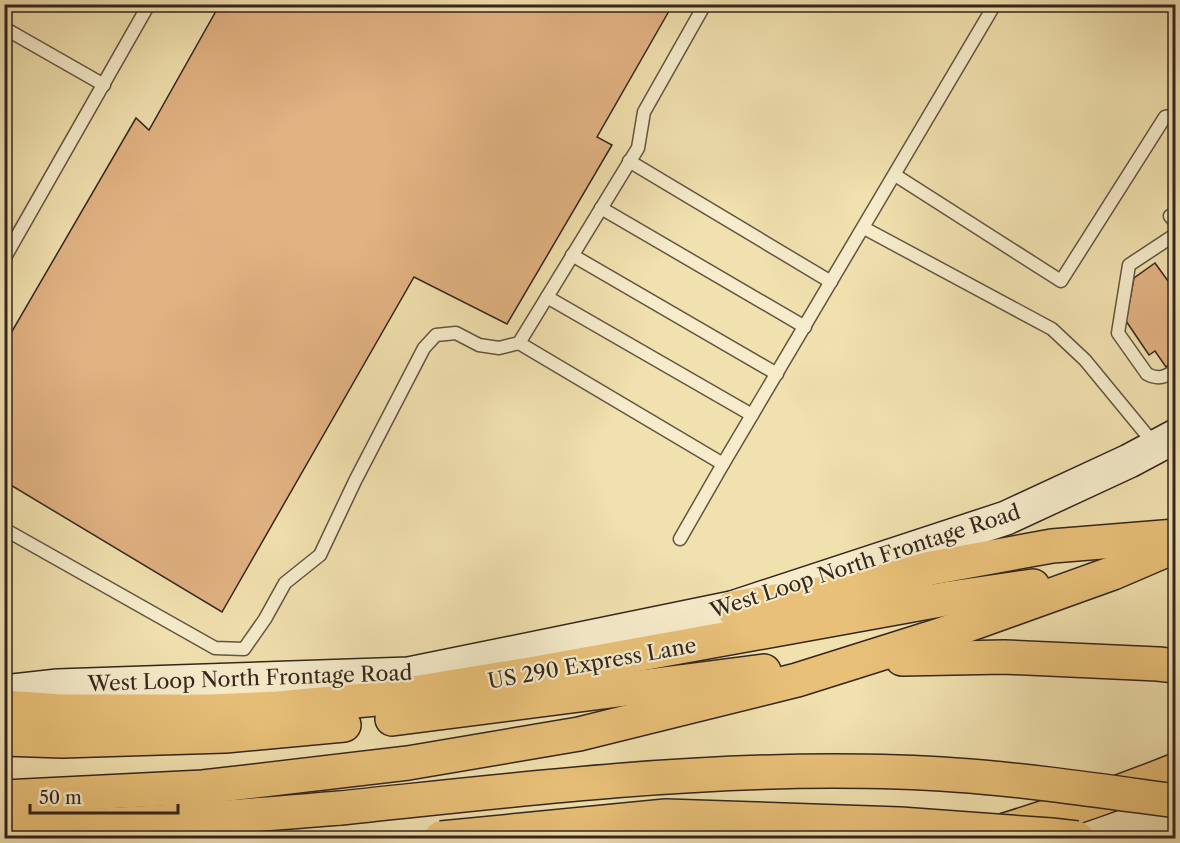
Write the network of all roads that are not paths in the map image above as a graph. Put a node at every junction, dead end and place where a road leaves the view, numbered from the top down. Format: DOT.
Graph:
graph roads {
  1 [pos="149,4"];
  2 [pos="705,4"];
  3 [pos="995,4"];
  4 [pos="4,28"];
  5 [pos="104,85"];
  6 [pos="1176,115"];
  7 [pos="629,161"];
  8 [pos="895,175"];
  9 [pos="601,208"];
  10 [pos="1176,212"];
  11 [pos="1176,223"];
  12 [pos="864,228"];
  13 [pos="1176,234"];
  14 [pos="572,255"];
  15 [pos="4,259"];
  16 [pos="831,282"];
  17 [pos="547,297"];
  18 [pos="805,327"];
  19 [pos="519,343"];
  20 [pos="1176,370"];
  21 [pos="777,374"];
  22 [pos="752,416"];
  23 [pos="1166,441"];
  24 [pos="723,464"];
  25 [pos="4,529"];
  26 [pos="1176,536"];
  27 [pos="680,539"];
  28 [pos="1176,546"];
  29 [pos="1176,570"];
  30 [pos="732,608"];
  31 [pos="1176,666"];
  32 [pos="4,681"];
  33 [pos="58,686"];
  34 [pos="4,693"];
  35 [pos="4,707"];
  36 [pos="4,739"];
  37 [pos="1176,770"];
  38 [pos="4,797"];
  39 [pos="1176,801"];
  40 [pos="4,827"];
  41 [pos="441,838"];
  42 [pos="979,838"];
  43 [pos="1077,838"];
  1 -- 5 [label="lane"];
  2 -- 7 [label="lane"];
  3 -- 8 [label="lane"];
  4 -- 5 [label="lane"];
  5 -- 15 [label="lane"];
  6 -- 8 [label="lane"];
  7 -- 9 [label="lane"];
  7 -- 16 [label="lane"];
  8 -- 12 [label="lane"];
  9 -- 14 [label="lane"];
  9 -- 18 [label="lane"];
  10 -- 11 [label="lane"];
  12 -- 16 [label="lane"];
  12 -- 23 [label="lane"];
  13 -- 20 [label="lane"];
  14 -- 17 [label="lane"];
  14 -- 21 [label="lane"];
  16 -- 18 [label="lane"];
  17 -- 19 [label="lane"];
  17 -- 22 [label="lane"];
  18 -- 21 [label="lane"];
  19 -- 24 [label="lane"];
  19 -- 25 [label="lane"];
  21 -- 22 [label="lane"];
  22 -- 24 [label="lane"];
  23 -- 30 [label="main road, West Loop North Frontage Road"];
  24 -- 27 [label="lane"];
  26 -- 30 [label="highway"];
  28 -- 38 [label="highway"];
  29 -- 35 [label="highway, US 290 Express Lane"];
  30 -- 33 [label="main road, West Loop North Frontage Road"];
  31 -- 36 [label="highway"];
  32 -- 33 [label="main road"];
  33 -- 34 [label="main road, West Loop North Frontage Road"];
  37 -- 42 [label="highway"];
  39 -- 40 [label="highway, bridge"];
  41 -- 43 [label="highway, bridge"];
}
